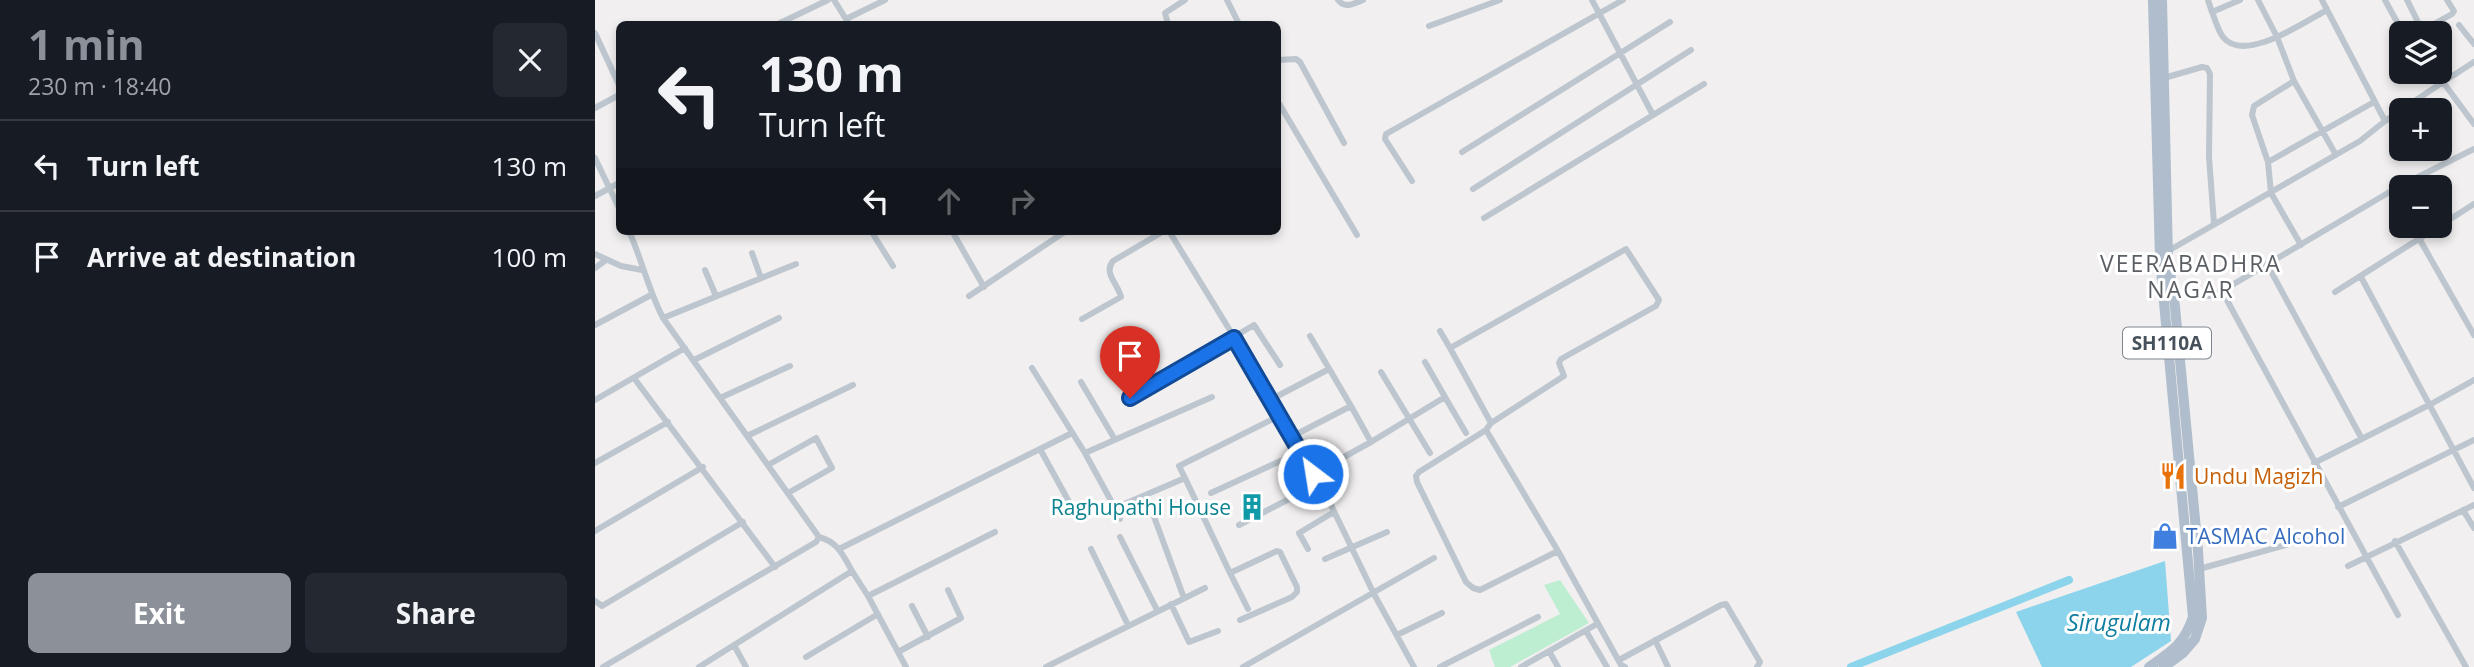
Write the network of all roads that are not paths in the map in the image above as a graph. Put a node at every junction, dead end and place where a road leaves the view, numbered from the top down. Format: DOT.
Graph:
graph roads {
  1 [pos="828,0"];
  2 [pos="834,0"];
  3 [pos="885,0"];
  4 [pos="1185,0"];
  5 [pos="1227,0"];
  6 [pos="1338,0"];
  7 [pos="1363,0"];
  8 [pos="1500,0"];
  9 [pos="1592,0"];
  10 [pos="1623,0"];
  11 [pos="2153,0"];
  12 [pos="2162,0"];
  13 [pos="2208,0"];
  14 [pos="2240,0"];
  15 [pos="2258,0"];
  16 [pos="2322,0"];
  17 [pos="2385,0"];
  18 [pos="2407,0"];
  19 [pos="2447,0"];
  20 [pos="2327,10"];
  21 [pos="2212,12"];
  22 [pos="1598,14"];
  23 [pos="784,21"];
  24 [pos="846,21"];
  25 [pos="849,21"];
  26 [pos="1167,21"];
  27 [pos="1238,21"];
  28 [pos="2396,21"];
  29 [pos="1670,22"];
  30 [pos="2459,25"];
  31 [pos="1429,26"];
  32 [pos="595,33"];
  33 [pos="2277,37"];
  34 [pos="2474,44"];
  35 [pos="1691,50"];
  36 [pos="1619,54"];
  37 [pos="1281,61"];
  38 [pos="2474,62"];
  39 [pos="2452,76"];
  40 [pos="616,78"];
  41 [pos="2163,79"];
  42 [pos="2294,81"];
  43 [pos="1704,84"];
  44 [pos="2440,84"];
  45 [pos="2444,84"];
  46 [pos="1637,86"];
  47 [pos="616,97"];
  48 [pos="2374,102"];
  49 [pos="2159,103"];
  50 [pos="1281,107"];
  51 [pos="595,108"];
  52 [pos="1653,115"];
  53 [pos="2385,121"];
  54 [pos="2474,124"];
  55 [pos="2322,131"];
  56 [pos="1344,143"];
  57 [pos="2474,149"];
  58 [pos="1462,152"];
  59 [pos="2336,155"];
  60 [pos="595,158"];
  61 [pos="2269,162"];
  62 [pos="1412,181"];
  63 [pos="616,184"];
  64 [pos="611,187"];
  65 [pos="1473,189"];
  66 [pos="2271,193"];
  67 [pos="595,196"];
  68 [pos="616,200"];
  69 [pos="2474,204"];
  70 [pos="1484,218"];
  71 [pos="2214,224"];
  72 [pos="631,235"];
  73 [pos="873,235"];
  74 [pos="954,235"];
  75 [pos="1060,235"];
  76 [pos="1160,235"];
  77 [pos="1170,235"];
  78 [pos="1357,235"];
  79 [pos="2420,240"];
  80 [pos="2301,245"];
  81 [pos="2164,252"];
  82 [pos="752,253"];
  83 [pos="595,254"];
  84 [pos="606,260"];
  85 [pos="796,264"];
  86 [pos="2267,264"];
  87 [pos="893,267"];
  88 [pos="595,268"];
  89 [pos="642,270"];
  90 [pos="705,270"];
  91 [pos="2361,277"];
  92 [pos="761,278"];
  93 [pos="984,287"];
  94 [pos="2222,291"];
  95 [pos="2335,292"];
  96 [pos="651,295"];
  97 [pos="716,296"];
  98 [pos="969,296"];
  99 [pos="2210,296"];
  100 [pos="1250,317"];
  101 [pos="663,318"];
  102 [pos="779,318"];
  103 [pos="1082,319"];
  104 [pos="1254,325"];
  105 [pos="595,326"];
  106 [pos="1440,331"];
  107 [pos="2474,335"];
  108 [pos="1310,336"];
  109 [pos="1234,338"];
  110 [pos="685,348"];
  111 [pos="1450,348"];
  112 [pos="694,360"];
  113 [pos="1425,362"];
  114 [pos="1280,365"];
  115 [pos="790,366"];
  116 [pos="1032,368"];
  117 [pos="1329,369"];
  118 [pos="1381,372"];
  119 [pos="634,378"];
  120 [pos="2474,380"];
  121 [pos="1080,382"];
  122 [pos="853,385"];
  123 [pos="1212,397"];
  124 [pos="1445,397"];
  125 [pos="720,398"];
  126 [pos="1130,398"];
  127 [pos="595,400"];
  128 [pos="1271,400"];
  129 [pos="2431,404"];
  130 [pos="1351,406"];
  131 [pos="1279,416"];
  132 [pos="1411,418"];
  133 [pos="668,422"];
  134 [pos="1491,423"];
  135 [pos="1486,430"];
  136 [pos="1072,433"];
  137 [pos="1465,433"];
  138 [pos="747,436"];
  139 [pos="1291,437"];
  140 [pos="1114,439"];
  141 [pos="2362,439"];
  142 [pos="2474,440"];
  143 [pos="1371,442"];
  144 [pos="1040,449"];
  145 [pos="2455,450"];
  146 [pos="1300,452"];
  147 [pos="1085,453"];
  148 [pos="1430,453"];
  149 [pos="595,463"];
  150 [pos="2314,463"];
  151 [pos="768,465"];
  152 [pos="703,467"];
  153 [pos="1313,474"];
  154 [pos="1185,478"];
  155 [pos="1318,484"];
  156 [pos="2474,488"];
  157 [pos="788,493"];
  158 [pos="1210,493"];
  159 [pos="2474,505"];
  160 [pos="2338,507"];
  161 [pos="1115,508"];
  162 [pos="2463,510"];
  163 [pos="1334,512"];
  164 [pos="1153,514"];
  165 [pos="1120,519"];
  166 [pos="1079,520"];
  167 [pos="743,522"];
  168 [pos="1239,525"];
  169 [pos="2474,528"];
  170 [pos="595,531"];
  171 [pos="1387,532"];
  172 [pos="995,533"];
  173 [pos="820,537"];
  174 [pos="1120,537"];
  175 [pos="2311,538"];
  176 [pos="2395,541"];
  177 [pos="1353,547"];
  178 [pos="839,549"];
  179 [pos="1091,549"];
  180 [pos="1308,549"];
  181 [pos="1558,551"];
  182 [pos="2365,556"];
  183 [pos="1434,558"];
  184 [pos="1325,559"];
  185 [pos="775,566"];
  186 [pos="2348,566"];
  187 [pos="2199,569"];
  188 [pos="852,571"];
  189 [pos="1230,573"];
  190 [pos="1205,588"];
  191 [pos="948,590"];
  192 [pos="1374,594"];
  193 [pos="868,596"];
  194 [pos="1184,598"];
  195 [pos="595,601"];
  196 [pos="1171,604"];
  197 [pos="912,606"];
  198 [pos="1248,609"];
  199 [pos="1157,610"];
  200 [pos="1441,613"];
  201 [pos="878,614"];
  202 [pos="2398,615"];
  203 [pos="1538,617"];
  204 [pos="1240,620"];
  205 [pos="1597,624"];
  206 [pos="1129,625"];
  207 [pos="1218,631"];
  208 [pos="1586,631"];
  209 [pos="1397,635"];
  210 [pos="928,637"];
  211 [pos="1654,640"];
  212 [pos="734,645"];
  213 [pos="1549,651"];
  214 [pos="898,652"];
  215 [pos="806,657"];
  216 [pos="595,664"];
  217 [pos="1621,665"];
  218 [pos="602,667"];
  219 [pos="699,667"];
  220 [pos="746,667"];
  221 [pos="906,667"];
  222 [pos="1047,667"];
  223 [pos="1243,667"];
  224 [pos="1414,667"];
  225 [pos="1440,667"];
  226 [pos="1521,667"];
  227 [pos="1558,667"];
  228 [pos="1607,667"];
  229 [pos="1668,667"];
  230 [pos="1757,667"];
  231 [pos="2149,667"];
  232 [pos="2164,667"];
  233 [pos="2466,667"];
  1 -- 23 [label="street"];
  2 -- 24 [label="street"];
  3 -- 25 [label="street"];
  4 -- 26 [label="street"];
  5 -- 27 [label="street"];
  6 -- 7 [label="street"];
  8 -- 31 [label="street"];
  9 -- 22 [label="street"];
  10 -- 22 [label="street"];
  11 -- 49 [label="main road, SH110A"];
  12 -- 41 [label="main road, SH110A"];
  13 -- 21 [label="street"];
  14 -- 21 [label="street"];
  15 -- 33 [label="street"];
  16 -- 20 [label="street"];
  17 -- 28 [label="street"];
  18 -- 19 [label="street"];
  20 -- 33 [label="street"];
  20 -- 48 [label="street"];
  21 -- 33 [label="street"];
  22 -- 36 [label="street"];
  22 -- 62 [label="street"];
  29 -- 36 [label="street"];
  30 -- 34 [label="street"];
  32 -- 40 [label="street"];
  33 -- 42 [label="street"];
  35 -- 46 [label="street"];
  36 -- 46 [label="street"];
  36 -- 58 [label="street"];
  37 -- 56 [label="street"];
  38 -- 39 [label="street"];
  41 -- 49 [label="main road, SH110A"];
  41 -- 71 [label="street"];
  42 -- 55 [label="street"];
  42 -- 61 [label="street"];
  43 -- 52 [label="street"];
  44 -- 53 [label="street"];
  45 -- 54 [label="street"];
  46 -- 52 [label="street"];
  46 -- 65 [label="street"];
  47 -- 51 [label="street"];
  48 -- 53 [label="street"];
  48 -- 55 [label="street"];
  49 -- 81 [label="main road, SH110A"];
  50 -- 78 [label="street"];
  52 -- 70 [label="street"];
  53 -- 59 [label="street"];
  55 -- 59 [label="street"];
  55 -- 61 [label="street"];
  57 -- 80 [label="street"];
  59 -- 66 [label="street"];
  60 -- 64 [label="street"];
  61 -- 66 [label="street"];
  63 -- 64 [label="street"];
  64 -- 67 [label="street"];
  64 -- 68 [label="street"];
  66 -- 71 [label="street"];
  66 -- 80 [label="street"];
  69 -- 79 [label="street"];
  71 -- 81 [label="street"];
  72 -- 89 [label="street"];
  73 -- 87 [label="street"];
  74 -- 93 [label="street"];
  75 -- 93 [label="street"];
  76 -- 103 [label="street"];
  77 -- 109 [label="street"];
  79 -- 91 [label="street"];
  79 -- 107 [label="street"];
  80 -- 86 [label="street"];
  81 -- 187 [label="main road, SH110A"];
  81 -- 231 [label="main road, SH110A"];
  82 -- 92 [label="street"];
  83 -- 84 [label="street"];
  84 -- 88 [label="street"];
  84 -- 89 [label="street"];
  85 -- 92 [label="street"];
  86 -- 94 [label="street"];
  86 -- 141 [label="street"];
  89 -- 96 [label="street"];
  90 -- 97 [label="street"];
  91 -- 95 [label="street"];
  91 -- 129 [label="street"];
  92 -- 97 [label="street"];
  93 -- 98 [label="street"];
  94 -- 99 [label="street"];
  94 -- 150 [label="street"];
  96 -- 101 [label="street"];
  96 -- 105 [label="street"];
  97 -- 101 [label="street"];
  100 -- 104 [label="street"];
  101 -- 110 [label="street"];
  102 -- 112 [label="street"];
  104 -- 109 [label="street"];
  104 -- 114 [label="street"];
  106 -- 111 [label="street"];
  108 -- 117 [label="street"];
  109 -- 126 [label="street"];
  109 -- 128 [label="street"];
  110 -- 112 [label="street"];
  110 -- 119 [label="street"];
  111 -- 134 [label="street"];
  111 -- 134 [label="street"];
  112 -- 125 [label="street"];
  113 -- 124 [label="street"];
  115 -- 125 [label="street"];
  116 -- 136 [label="street"];
  117 -- 128 [label="street"];
  117 -- 130 [label="street"];
  118 -- 132 [label="street"];
  119 -- 127 [label="street"];
  119 -- 133 [label="street"];
  120 -- 129 [label="street"];
  121 -- 140 [label="street"];
  122 -- 138 [label="street"];
  123 -- 140 [label="street"];
  124 -- 132 [label="street"];
  124 -- 137 [label="street"];
  125 -- 138 [label="street"];
  128 -- 131 [label="street"];
  129 -- 141 [label="street"];
  129 -- 145 [label="street"];
  130 -- 139 [label="street"];
  130 -- 143 [label="street"];
  131 -- 139 [label="street"];
  131 -- 154 [label="street"];
  132 -- 143 [label="street"];
  132 -- 148 [label="street"];
  133 -- 149 [label="street"];
  133 -- 152 [label="street"];
  134 -- 135 [label="street"];
  135 -- 181 [label="street"];
  135 -- 181 [label="street"];
  136 -- 144 [label="street"];
  136 -- 147 [label="street"];
  138 -- 151 [label="street"];
  139 -- 146 [label="street"];
  140 -- 147 [label="street"];
  141 -- 150 [label="street"];
  142 -- 145 [label="street"];
  143 -- 153 [label="street"];
  144 -- 166 [label="street"];
  144 -- 178 [label="street"];
  145 -- 156 [label="street"];
  145 -- 160 [label="street"];
  146 -- 153 [label="street"];
  146 -- 158 [label="street"];
  147 -- 161 [label="street"];
  150 -- 160 [label="street"];
  151 -- 157 [label="street"];
  151 -- 157 [label="street"];
  152 -- 167 [label="street"];
  152 -- 170 [label="street"];
  153 -- 155 [label="street"];
  154 -- 161 [label="street"];
  154 -- 189 [label="street"];
  155 -- 163 [label="street"];
  155 -- 168 [label="street"];
  157 -- 173 [label="street"];
  159 -- 162 [label="street"];
  160 -- 182 [label="street"];
  161 -- 165 [label="street"];
  162 -- 169 [label="street"];
  162 -- 176 [label="street"];
  163 -- 177 [label="street"];
  163 -- 180 [label="street"];
  164 -- 194 [label="street"];
  167 -- 185 [label="street"];
  167 -- 195 [label="street"];
  171 -- 177 [label="street"];
  172 -- 193 [label="street"];
  173 -- 178 [label="street"];
  173 -- 185 [label="street"];
  174 -- 199 [label="street"];
  175 -- 187 [label="street"];
  176 -- 182 [label="street"];
  176 -- 233 [label="street"];
  177 -- 184 [label="street"];
  177 -- 192 [label="street"];
  178 -- 188 [label="street"];
  179 -- 206 [label="street"];
  181 -- 205 [label="street"];
  182 -- 186 [label="street"];
  182 -- 202 [label="street"];
  183 -- 192 [label="street"];
  185 -- 218 [label="street"];
  187 -- 232 [label="main road, SH110A"];
  188 -- 193 [label="street"];
  188 -- 212 [label="street"];
  189 -- 198 [label="street"];
  189 -- 204 [label="street"];
  190 -- 194 [label="street"];
  191 -- 210 [label="street"];
  192 -- 209 [label="street"];
  192 -- 223 [label="street"];
  193 -- 201 [label="street"];
  194 -- 196 [label="street"];
  196 -- 199 [label="street"];
  196 -- 207 [label="street"];
  197 -- 210 [label="street"];
  199 -- 206 [label="street"];
  200 -- 209 [label="street"];
  201 -- 214 [label="street"];
  201 -- 215 [label="street"];
  203 -- 225 [label="street"];
  205 -- 208 [label="street"];
  205 -- 217 [label="street"];
  206 -- 222 [label="street"];
  208 -- 213 [label="street"];
  208 -- 228 [label="street"];
  209 -- 224 [label="street"];
  210 -- 214 [label="street"];
  211 -- 217 [label="street"];
  211 -- 229 [label="street"];
  211 -- 230 [label="street"];
  212 -- 219 [label="street"];
  212 -- 220 [label="street"];
  213 -- 226 [label="street"];
  213 -- 227 [label="street"];
  214 -- 221 [label="street"];
  216 -- 218 [label="street"];
}
